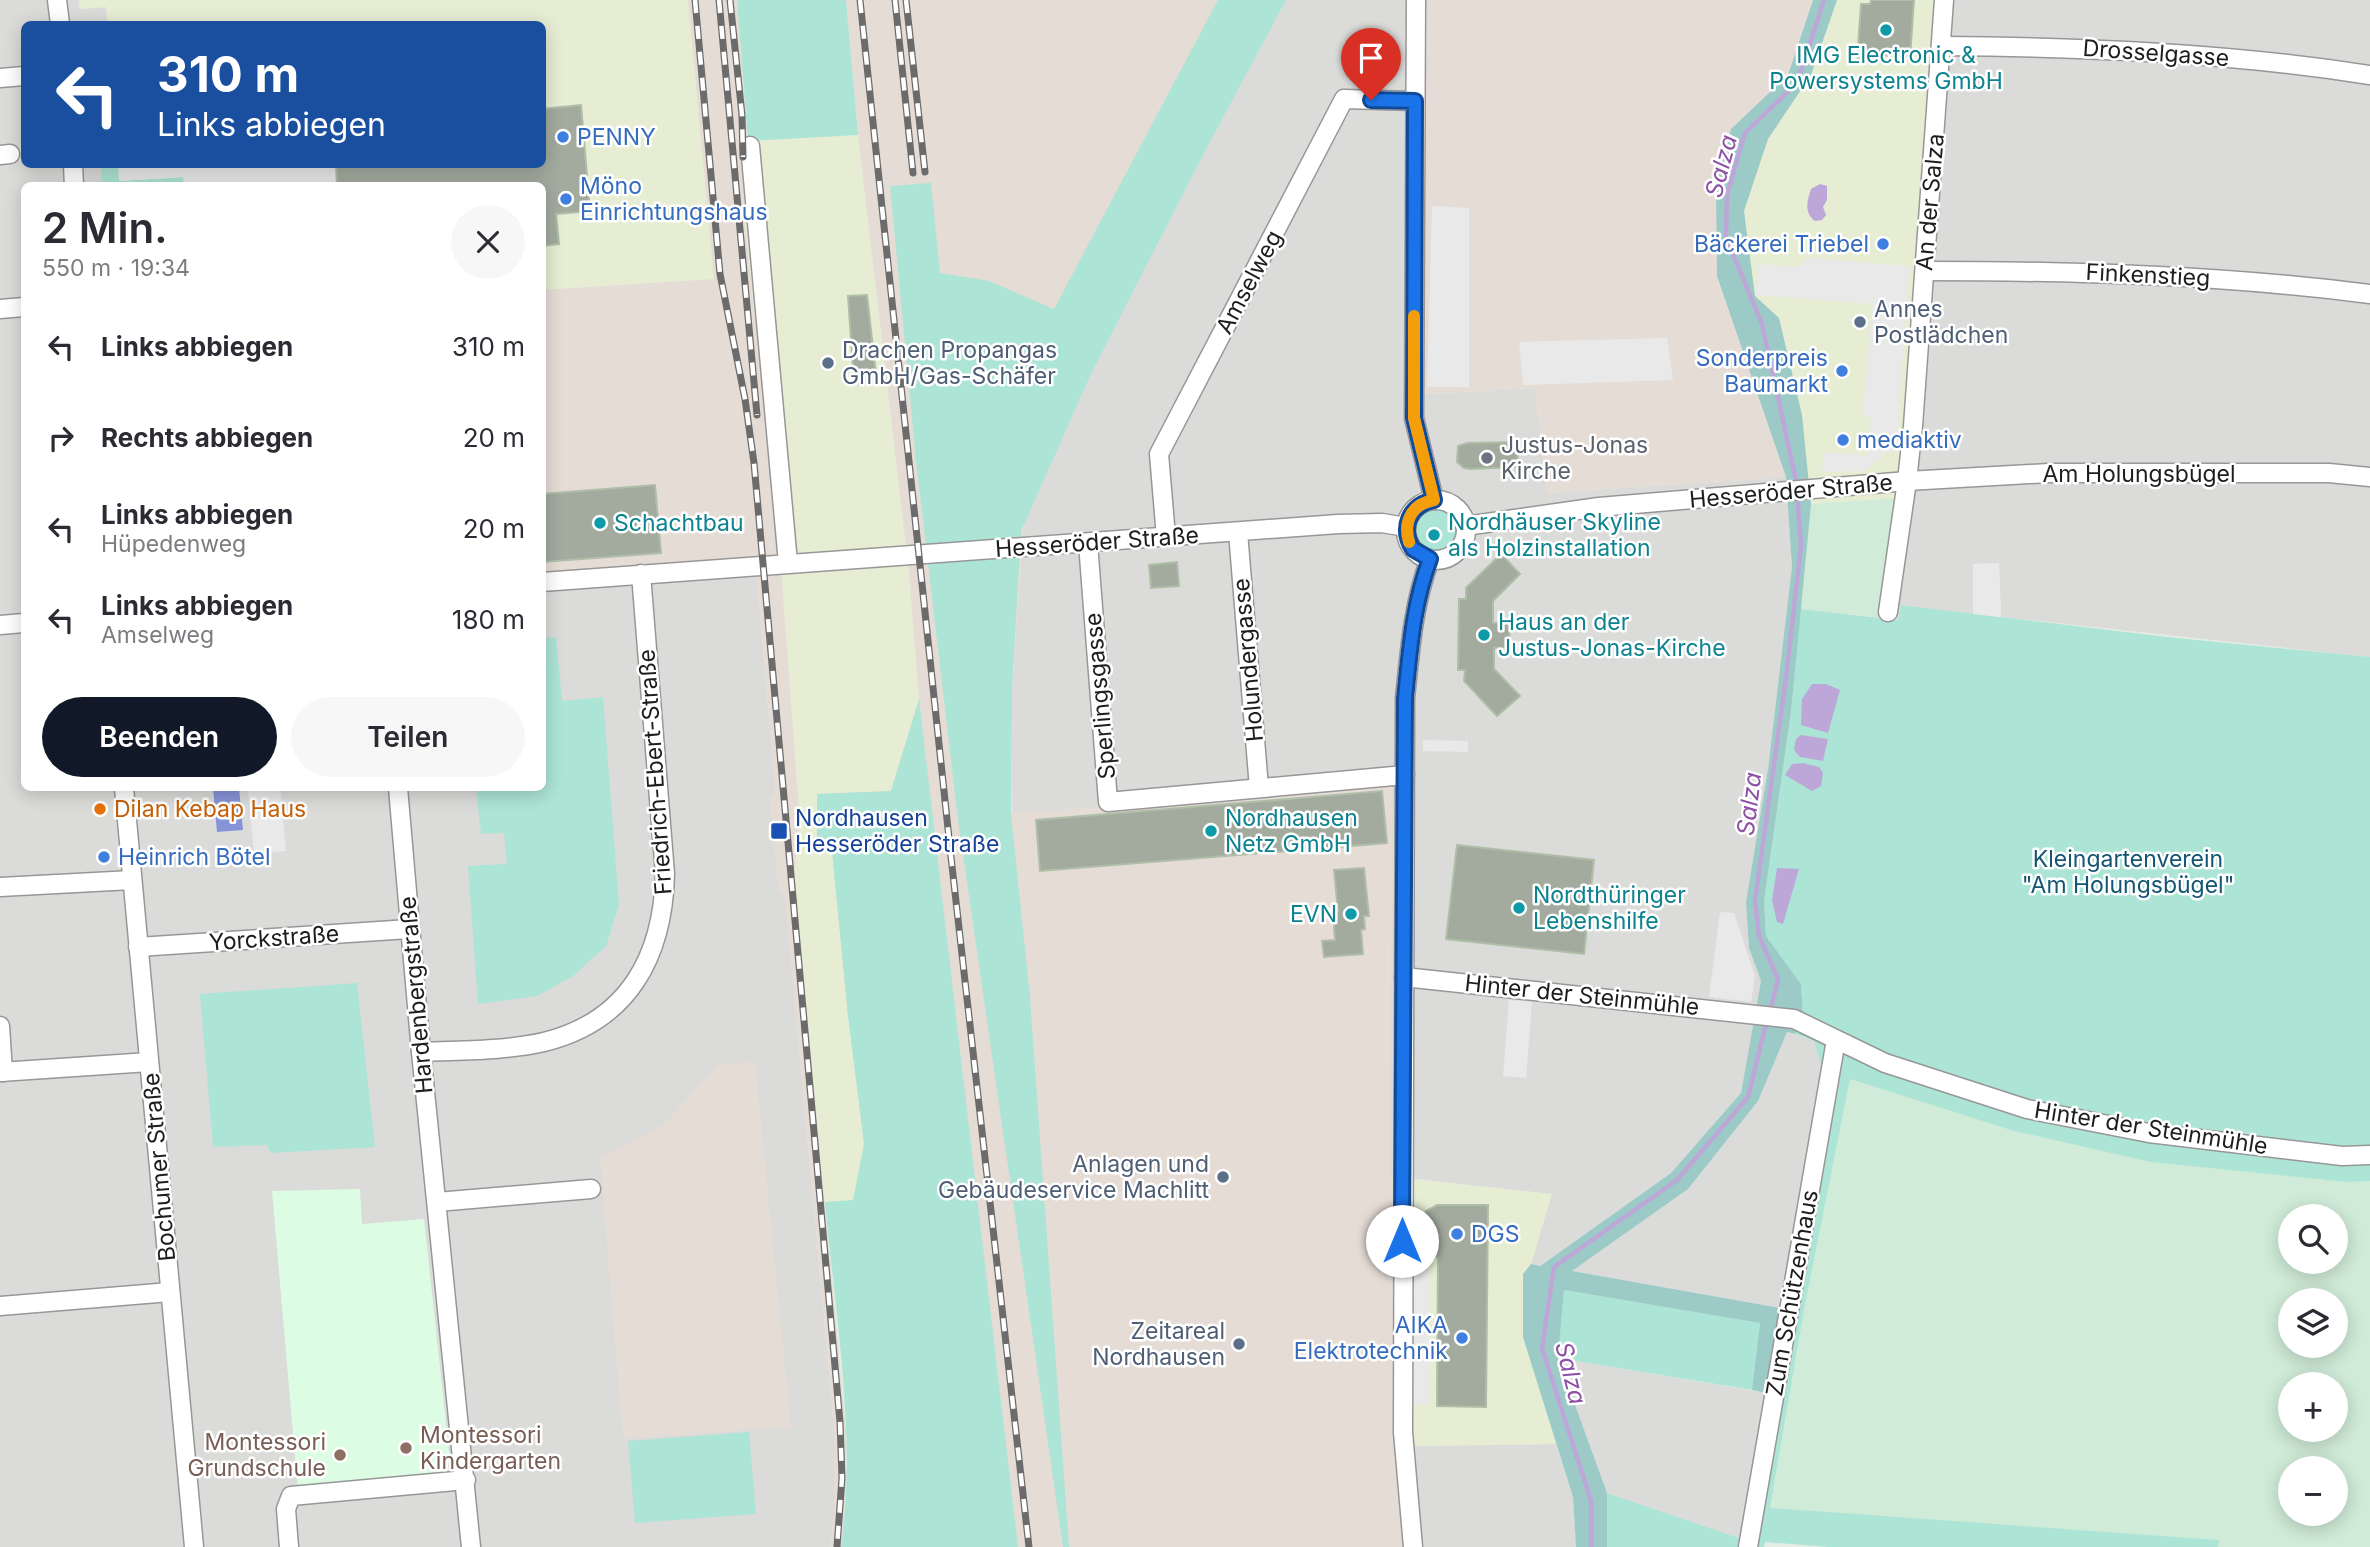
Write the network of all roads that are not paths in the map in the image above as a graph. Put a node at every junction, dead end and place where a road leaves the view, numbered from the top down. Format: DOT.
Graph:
graph roads {
  1 [pos="58,0"];
  2 [pos="1416,0"];
  3 [pos="1944,0"];
  4 [pos="60,21"];
  5 [pos="1941,46"];
  6 [pos="2370,75"];
  7 [pos="21,76"];
  8 [pos="0,78"];
  9 [pos="1415,101"];
  10 [pos="750,146"];
  11 [pos="1925,271"];
  12 [pos="2370,294"];
  13 [pos="21,307"];
  14 [pos="0,309"];
  15 [pos="2370,477"];
  16 [pos="1908,481"];
  17 [pos="1434,500"];
  18 [pos="1465,526"];
  19 [pos="1406,527"];
  20 [pos="1238,532"];
  21 [pos="1166,537"];
  22 [pos="1087,543"];
  23 [pos="1430,559"];
  24 [pos="788,563"];
  25 [pos="641,574"];
  26 [pos="546,582"];
  27 [pos="1888,612"];
  28 [pos="21,624"];
  29 [pos="0,625"];
  30 [pos="1405,775"];
  31 [pos="1259,788"];
  32 [pos="124,791"];
  33 [pos="398,791"];
  34 [pos="132,880"];
  35 [pos="0,887"];
  36 [pos="409,929"];
  37 [pos="138,947"];
  38 [pos="1404,977"];
  39 [pos="0,1026"];
  40 [pos="1836,1040"];
  41 [pos="421,1052"];
  42 [pos="149,1062"];
  43 [pos="1,1072"];
  44 [pos="2370,1155"];
  45 [pos="591,1189"];
  46 [pos="437,1202"];
  47 [pos="170,1292"];
  48 [pos="0,1306"];
  49 [pos="466,1480"];
  50 [pos="194,1547"];
  51 [pos="289,1547"];
  52 [pos="471,1547"];
  53 [pos="1413,1547"];
  54 [pos="1748,1547"];
  1 -- 4 [label="street"];
  2 -- 9 [label="street"];
  3 -- 5 [label="street, An der Salza"];
  5 -- 6 [label="street, Drosselgasse"];
  5 -- 11 [label="street, An der Salza"];
  7 -- 8 [label="street"];
  9 -- 17 [label="street"];
  9 -- 21 [label="street, Amselweg"];
  10 -- 24 [label="street"];
  11 -- 12 [label="street, Finkenstieg"];
  11 -- 16 [label="street, An der Salza"];
  13 -- 14 [label="street"];
  15 -- 16 [label="street, Am Holungsbügel"];
  16 -- 18 [label="street, Hesseröder Straße"];
  16 -- 27 [label="street, An der Salza"];
  17 -- 18 [label="street"];
  17 -- 19 [label="street"];
  18 -- 23 [label="street"];
  19 -- 20 [label="street, Hesseröder Straße"];
  19 -- 23 [label="street"];
  20 -- 21 [label="street, Hesseröder Straße"];
  20 -- 31 [label="street, Holundergasse"];
  21 -- 22 [label="street, Hesseröder Straße"];
  22 -- 24 [label="street, Hesseröder Straße"];
  22 -- 31 [label="street, Sperlingsgasse"];
  23 -- 30 [label="street"];
  24 -- 25 [label="street, Hesseröder Straße"];
  25 -- 26 [label="street, Hesseröder Straße"];
  25 -- 41 [label="street, Friedrich-Ebert-Straße"];
  28 -- 29 [label="street"];
  30 -- 31 [label="street, Sperlingsgasse"];
  30 -- 38 [label="street"];
  32 -- 34 [label="street, Bochumer Straße"];
  33 -- 36 [label="street, Hardenbergstraße"];
  34 -- 35 [label="street"];
  34 -- 37 [label="street, Bochumer Straße"];
  36 -- 37 [label="street, Yorckstraße"];
  36 -- 41 [label="street, Hardenbergstraße"];
  37 -- 42 [label="street, Bochumer Straße"];
  38 -- 40 [label="street, Hinter der Steinmühle"];
  38 -- 53 [label="street"];
  39 -- 43 [label="street"];
  40 -- 44 [label="street, Hinter der Steinmühle"];
  40 -- 54 [label="street, Zum Schützenhaus"];
  41 -- 46 [label="street, Hardenbergstraße"];
  42 -- 43 [label="street"];
  42 -- 47 [label="street, Bochumer Straße"];
  45 -- 46 [label="street"];
  46 -- 49 [label="street, Hardenbergstraße"];
  47 -- 48 [label="street"];
  47 -- 50 [label="street, Bochumer Straße"];
  49 -- 51 [label="street"];
  49 -- 52 [label="street, Hardenbergstraße"];
}
